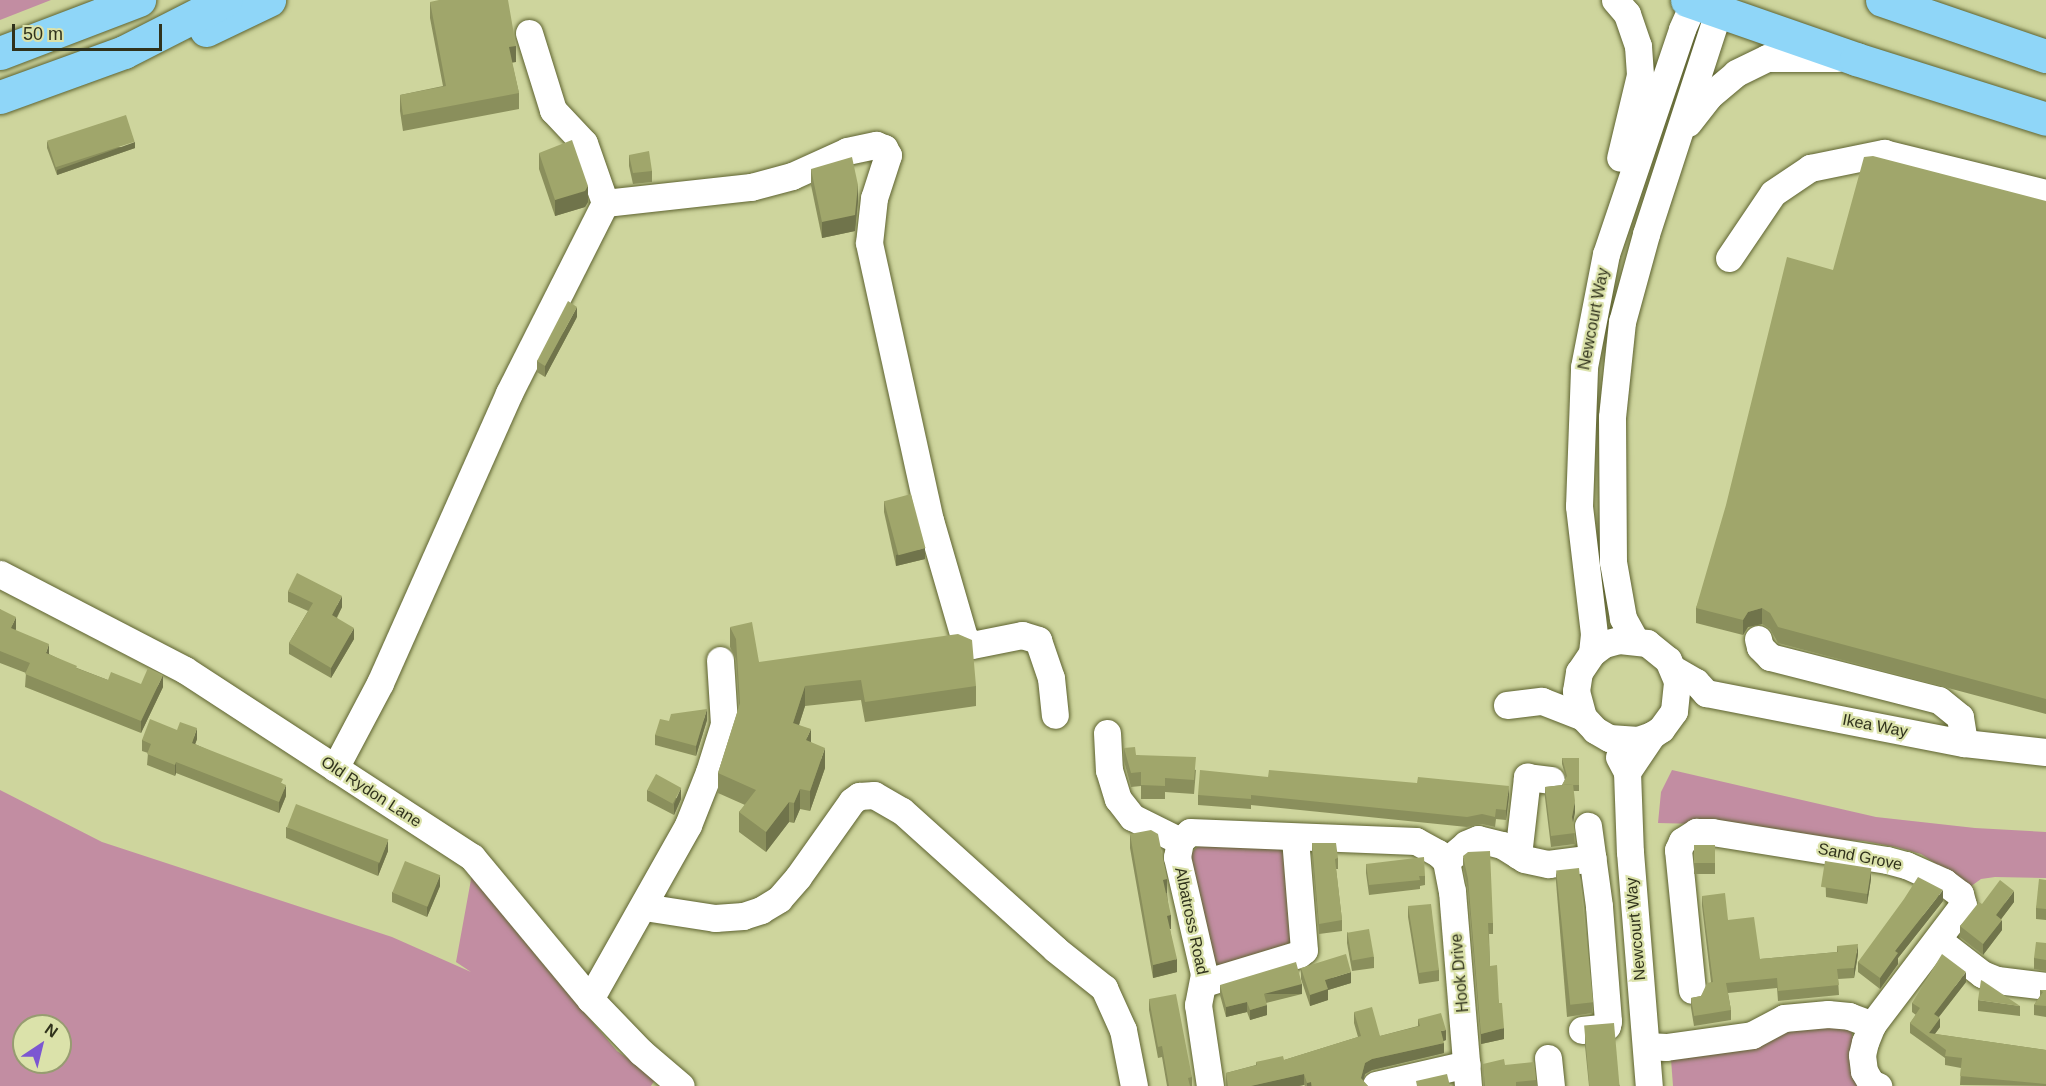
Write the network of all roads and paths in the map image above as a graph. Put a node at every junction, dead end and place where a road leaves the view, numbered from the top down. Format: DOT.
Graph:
graph roads {
  1 [pos="139,0"];
  2 [pos="226,0"];
  3 [pos="269,0"];
  4 [pos="1615,0"];
  5 [pos="1882,0"];
  6 [pos="1701,3"];
  7 [pos="529,33"];
  8 [pos="124,52"];
  9 [pos="0,53"];
  10 [pos="2046,56"];
  11 [pos="1856,59"];
  12 [pos="0,97"];
  13 [pos="2046,118"];
  14 [pos="1676,140"];
  15 [pos="2046,193"];
  16 [pos="605,203"];
  17 [pos="1606,254"];
  18 [pos="1729,258"];
  19 [pos="0,574"];
  20 [pos="1758,639"];
  21 [pos="1635,640"];
  22 [pos="1592,653"];
  23 [pos="720,660"];
  24 [pos="1675,670"];
  25 [pos="1576,682"];
  26 [pos="1706,693"];
  27 [pos="1542,701"];
  28 [pos="1507,705"];
  29 [pos="1674,711"];
  30 [pos="1055,715"];
  31 [pos="1583,717"];
  32 [pos="1107,733"];
  33 [pos="1652,735"];
  34 [pos="1609,738"];
  35 [pos="1964,743"];
  36 [pos="2046,752"];
  37 [pos="335,768"];
  38 [pos="1627,772"];
  39 [pos="1551,780"];
  40 [pos="1588,826"];
  41 [pos="1185,836"];
  42 [pos="1295,838"];
  43 [pos="1518,855"];
  44 [pos="1593,858"];
  45 [pos="1446,861"];
  46 [pos="644,907"];
  47 [pos="1938,940"];
  48 [pos="1204,983"];
  49 [pos="2046,986"];
  50 [pos="1692,990"];
  51 [pos="590,999"];
  52 [pos="1872,1025"];
  53 [pos="1582,1030"];
  54 [pos="1646,1046"];
  55 [pos="1548,1058"];
  56 [pos="1468,1075"];
  57 [pos="1376,1085"];
  58 [pos="681,1086"];
  59 [pos="1134,1086"];
  60 [pos="1210,1086"];
  61 [pos="1551,1086"];
  62 [pos="1649,1086"];
  63 [pos="1878,1086"];
  1 -- 9 [label="main road"];
  2 -- 8 [label="main road"];
  3 -- 8 [label="main road"];
  4 -- 17 [label="street"];
  5 -- 10 [label="main road"];
  6 -- 11 [label="main road"];
  6 -- 14 [label="street, Newcourt Way"];
  6 -- 17 [label="street, Newcourt Way"];
  7 -- 16 [label="street"];
  8 -- 12 [label="main road"];
  11 -- 13 [label="main road"];
  11 -- 14 [label="street"];
  14 -- 21 [label="street, Newcourt Way"];
  15 -- 18 [label="street"];
  16 -- 30 [label="street"];
  16 -- 37 [label="street"];
  17 -- 22 [label="street, Newcourt Way"];
  19 -- 37 [label="street, Old Rydon Lane"];
  20 -- 35 [label="street"];
  21 -- 22 [label="street"];
  21 -- 24 [label="street"];
  22 -- 25 [label="street"];
  23 -- 46 [label="street"];
  24 -- 26 [label="street, Ikea Way"];
  24 -- 29 [label="street"];
  25 -- 27 [label="street"];
  25 -- 31 [label="street"];
  26 -- 29 [label="street"];
  26 -- 35 [label="street, Ikea Way"];
  27 -- 28 [label="street"];
  27 -- 31 [label="street"];
  29 -- 33 [label="street"];
  31 -- 34 [label="street"];
  32 -- 41 [label="street"];
  33 -- 34 [label="street"];
  33 -- 38 [label="street"];
  34 -- 38 [label="street, Newcourt Way"];
  35 -- 36 [label="street, Ikea Way"];
  37 -- 51 [label="street, Old Rydon Lane"];
  38 -- 54 [label="street, Newcourt Way"];
  39 -- 43 [label="street"];
  40 -- 44 [label="street"];
  41 -- 42 [label="street"];
  41 -- 48 [label="street, Albatross Road"];
  42 -- 45 [label="street"];
  42 -- 48 [label="street"];
  43 -- 44 [label="street"];
  43 -- 45 [label="street"];
  44 -- 53 [label="street"];
  45 -- 56 [label="street, Hook Drive"];
  46 -- 51 [label="street"];
  46 -- 59 [label="street"];
  47 -- 49 [label="street"];
  47 -- 50 [label="street, Sand Grove"];
  47 -- 52 [label="street, Sand Grove"];
  48 -- 60 [label="street, Albatross Road"];
  51 -- 58 [label="street, Old Rydon Lane"];
  52 -- 54 [label="street"];
  52 -- 63 [label="street, Sand Grove"];
  54 -- 62 [label="street, Newcourt Way"];
  55 -- 61 [label="street"];
  56 -- 57 [label="street"];
}
